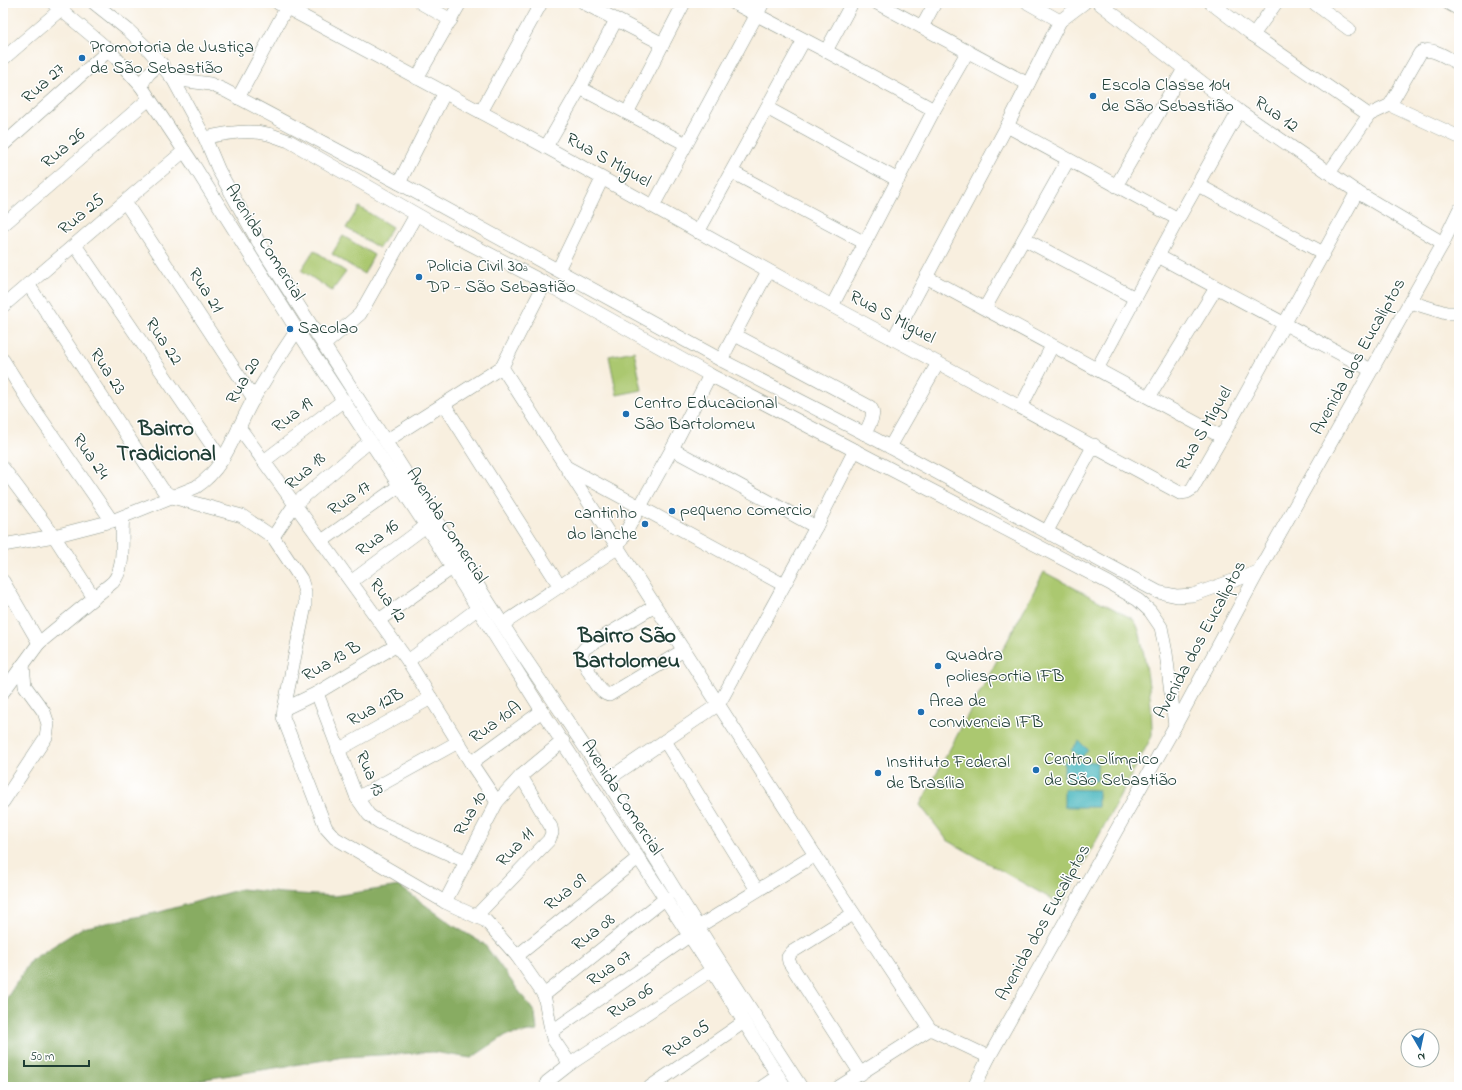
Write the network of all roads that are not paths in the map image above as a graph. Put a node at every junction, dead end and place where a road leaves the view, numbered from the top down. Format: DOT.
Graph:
graph roads {
  1 [pos="94,3"];
  2 [pos="420,3"];
  3 [pos="460,3"];
  4 [pos="541,3"];
  5 [pos="584,3"];
  6 [pos="684,3"];
  7 [pos="734,3"];
  8 [pos="763,3"];
  9 [pos="852,3"];
  10 [pos="877,3"];
  11 [pos="935,3"];
  12 [pos="1028,3"];
  13 [pos="1084,3"];
  14 [pos="1099,3"];
  15 [pos="1211,3"];
  16 [pos="1276,3"];
  17 [pos="1314,3"];
  18 [pos="1448,3"];
  19 [pos="284,4"];
  20 [pos="57,6"];
  21 [pos="1459,8"];
  22 [pos="757,15"];
  23 [pos="451,20"];
  24 [pos="616,20"];
  25 [pos="1060,21"];
  26 [pos="922,27"];
  27 [pos="1349,29"];
  28 [pos="1253,35"];
  29 [pos="804,40"];
  30 [pos="663,44"];
  31 [pos="109,50"];
  32 [pos="826,51"];
  33 [pos="968,51"];
  34 [pos="3,59"];
  35 [pos="162,64"];
  36 [pos="1459,64"];
  37 [pos="1184,69"];
  38 [pos="417,78"];
  39 [pos="173,79"];
  40 [pos="1028,84"];
  41 [pos="141,86"];
  42 [pos="580,88"];
  43 [pos="445,92"];
  44 [pos="238,98"];
  45 [pos="149,99"];
  46 [pos="1390,104"];
  47 [pos="767,108"];
  48 [pos="934,110"];
  49 [pos="1239,111"];
  50 [pos="481,112"];
  51 [pos="626,112"];
  52 [pos="1369,115"];
  53 [pos="1007,126"];
  54 [pos="1459,137"];
  55 [pos="205,138"];
  56 [pos="686,144"];
  57 [pos="3,145"];
  58 [pos="546,147"];
  59 [pos="184,151"];
  60 [pos="213,158"];
  61 [pos="1068,160"];
  62 [pos="193,164"];
  63 [pos="732,172"];
  64 [pos="1329,173"];
  65 [pos="602,179"];
  66 [pos="898,180"];
  67 [pos="402,185"];
  68 [pos="1198,185"];
  69 [pos="1116,186"];
  70 [pos="1357,192"];
  71 [pos="125,202"];
  72 [pos="394,202"];
  73 [pos="653,206"];
  74 [pos="1459,210"];
  75 [pos="416,215"];
  76 [pos="459,216"];
  77 [pos="1178,219"];
  78 [pos="3,225"];
  79 [pos="698,232"];
  80 [pos="449,233"];
  81 [pos="1024,239"];
  82 [pos="865,243"];
  83 [pos="1443,243"];
  84 [pos="75,245"];
  85 [pos="1323,253"];
  86 [pos="1158,256"];
  87 [pos="558,270"];
  88 [pos="768,271"];
  89 [pos="926,277"];
  90 [pos="545,283"];
  91 [pos="28,284"];
  92 [pos="1216,288"];
  93 [pos="1135,298"];
  94 [pos="1410,302"];
  95 [pos="3,306"];
  96 [pos="832,306"];
  97 [pos="985,308"];
  98 [pos="1459,313"];
  99 [pos="1285,324"];
  100 [pos="297,330"];
  101 [pos="735,335"];
  102 [pos="893,339"];
  103 [pos="324,345"];
  104 [pos="1052,346"];
  105 [pos="3,360"];
  106 [pos="721,360"];
  107 [pos="938,363"];
  108 [pos="502,367"];
  109 [pos="1097,369"];
  110 [pos="1371,370"];
  111 [pos="341,372"];
  112 [pos="710,375"];
  113 [pos="330,380"];
  114 [pos="1149,397"];
  115 [pos="254,399"];
  116 [pos="344,400"];
  117 [pos="444,404"];
  118 [pos="364,407"];
  119 [pos="1021,407"];
  120 [pos="353,415"];
  121 [pos="239,427"];
  122 [pos="870,437"];
  123 [pos="1222,437"];
  124 [pos="370,441"];
  125 [pos="386,441"];
  126 [pos="1094,445"];
  127 [pos="890,447"];
  128 [pos="672,449"];
  129 [pos="855,450"];
  130 [pos="867,457"];
  131 [pos="222,460"];
  132 [pos="264,461"];
  133 [pos="566,467"];
  134 [pos="3,468"];
  135 [pos="399,486"];
  136 [pos="172,497"];
  137 [pos="295,504"];
  138 [pos="639,507"];
  139 [pos="118,519"];
  140 [pos="426,526"];
  141 [pos="816,527"];
  142 [pos="1047,531"];
  143 [pos="54,536"];
  144 [pos="273,537"];
  145 [pos="322,541"];
  146 [pos="3,545"];
  147 [pos="617,548"];
  148 [pos="452,568"];
  149 [pos="1116,569"];
  150 [pos="1258,572"];
  151 [pos="3,581"];
  152 [pos="352,581"];
  153 [pos="1109,583"];
  154 [pos="470,585"];
  155 [pos="559,585"];
  156 [pos="784,585"];
  157 [pos="94,598"];
  158 [pos="654,606"];
  159 [pos="478,609"];
  160 [pos="379,620"];
  161 [pos="503,624"];
  162 [pos="514,642"];
  163 [pos="39,643"];
  164 [pos="397,645"];
  165 [pos="503,650"];
  166 [pos="684,650"];
  167 [pos="408,660"];
  168 [pos="23,665"];
  169 [pos="3,692"];
  170 [pos="316,693"];
  171 [pos="431,698"];
  172 [pos="719,704"];
  173 [pos="284,708"];
  174 [pos="542,711"];
  175 [pos="1175,726"];
  176 [pos="563,741"];
  177 [pos="665,741"];
  178 [pos="458,742"];
  179 [pos="338,750"];
  180 [pos="471,763"];
  181 [pos="521,776"];
  182 [pos="607,780"];
  183 [pos="358,798"];
  184 [pos="3,802"];
  185 [pos="497,802"];
  186 [pos="815,855"];
  187 [pos="638,858"];
  188 [pos="465,861"];
  189 [pos="758,890"];
  190 [pos="666,898"];
  191 [pos="445,902"];
  192 [pos="680,910"];
  193 [pos="853,914"];
  194 [pos="476,916"];
  195 [pos="694,931"];
  196 [pos="705,950"];
  197 [pos="517,956"];
  198 [pos="712,970"];
  199 [pos="544,995"];
  200 [pos="744,1022"];
  201 [pos="930,1029"];
  202 [pos="551,1032"];
  203 [pos="989,1057"];
  204 [pos="570,1064"];
  205 [pos="861,1074"];
  206 [pos="778,1076"];
  207 [pos="549,1087"];
  208 [pos="650,1087"];
  209 [pos="762,1087"];
  210 [pos="785,1087"];
  211 [pos="801,1087"];
  212 [pos="839,1087"];
  213 [pos="974,1087"];
  1 -- 35 [label="street, Avenida Comercial"];
  2 -- 23 [label="street"];
  3 -- 23 [label="street"];
  4 -- 50 [label="street"];
  5 -- 24 [label="street"];
  6 -- 30 [label="street"];
  7 -- 22 [label="street"];
  8 -- 22 [label="street"];
  9 -- 32 [label="street"];
  10 -- 26 [label="street"];
  11 -- 26 [label="street"];
  12 -- 25 [label="street"];
  13 -- 25 [label="street"];
  14 -- 37 [label="street, Rua 12"];
  15 -- 28 [label="street"];
  16 -- 28 [label="street"];
  17 -- 27 [label="street"];
  18 -- 21 [label="street"];
  19 -- 38 [label="street, Rua S Miguel"];
  19 -- 44 [label="street"];
  20 -- 31 [label="street, Avenida Comercial"];
  20 -- 34 [label="street"];
  22 -- 29 [label="street"];
  22 -- 56 [label="street"];
  23 -- 38 [label="street"];
  24 -- 30 [label="street"];
  24 -- 42 [label="street"];
  25 -- 40 [label="street"];
  26 -- 33 [label="street"];
  28 -- 52 [label="street"];
  29 -- 32 [label="street"];
  29 -- 47 [label="street"];
  30 -- 51 [label="street"];
  31 -- 41 [label="street, Avenida Comercial"];
  31 -- 57 [label="street, Rua 27"];
  32 -- 48 [label="street"];
  33 -- 40 [label="street"];
  33 -- 48 [label="street"];
  35 -- 39 [label="street, Avenida Comercial"];
  35 -- 41 [label="street"];
  36 -- 46 [label="street"];
  37 -- 49 [label="street, Rua 12"];
  37 -- 69 [label="street"];
  38 -- 43 [label="street, Rua S Miguel"];
  39 -- 44 [label="street"];
  39 -- 55 [label="street, Avenida Comercial"];
  40 -- 53 [label="street"];
  41 -- 45 [label="street, Avenida Comercial"];
  42 -- 51 [label="street"];
  42 -- 58 [label="street"];
  43 -- 50 [label="street, Rua S Miguel"];
  43 -- 67 [label="street"];
  44 -- 67 [label="street"];
  45 -- 59 [label="street, Avenida Comercial"];
  45 -- 78 [label="street, Rua 26"];
  46 -- 52 [label="street"];
  46 -- 54 [label="street"];
  47 -- 63 [label="street"];
  47 -- 66 [label="street"];
  48 -- 66 [label="street"];
  49 -- 64 [label="street, Rua 12"];
  49 -- 68 [label="street"];
  50 -- 58 [label="street, Rua S Miguel"];
  51 -- 56 [label="street"];
  52 -- 64 [label="street"];
  53 -- 61 [label="street"];
  53 -- 89 [label="street"];
  55 -- 60 [label="street, Avenida Comercial"];
  55 -- 72 [label="street"];
  56 -- 73 [label="street"];
  58 -- 65 [label="street, Rua S Miguel"];
  59 -- 62 [label="street, Avenida Comercial"];
  59 -- 71 [label="street, Rua 25"];
  60 -- 62 [label="street"];
  60 -- 103 [label="street, Avenida Comercial"];
  61 -- 69 [label="street"];
  61 -- 81 [label="street"];
  62 -- 100 [label="street, Avenida Comercial"];
  63 -- 79 [label="street"];
  63 -- 82 [label="street"];
  64 -- 70 [label="street, Rua 12"];
  65 -- 73 [label="street, Rua S Miguel"];
  65 -- 87 [label="street"];
  66 -- 82 [label="street"];
  67 -- 72 [label="street"];
  67 -- 76 [label="street"];
  68 -- 77 [label="street"];
  68 -- 85 [label="street"];
  69 -- 77 [label="street"];
  70 -- 83 [label="street, Rua 12"];
  70 -- 85 [label="street, Rua S Miguel"];
  71 -- 84 [label="street, Rua 25"];
  71 -- 115 [label="street, Rua 21"];
  72 -- 75 [label="street"];
  73 -- 79 [label="street, Rua S Miguel"];
  74 -- 83 [label="street, Avenida dos Eucaliptos"];
  75 -- 80 [label="street"];
  75 -- 103 [label="street"];
  76 -- 80 [label="street"];
  76 -- 87 [label="street"];
  77 -- 86 [label="street"];
  79 -- 88 [label="street, Rua S Miguel"];
  80 -- 90 [label="street"];
  81 -- 93 [label="street"];
  81 -- 97 [label="street"];
  82 -- 96 [label="street"];
  83 -- 94 [label="street, Avenida dos Eucaliptos"];
  84 -- 91 [label="street, Rua 25"];
  84 -- 131 [label="street, Rua 22"];
  85 -- 99 [label="street, Rua S Miguel"];
  86 -- 92 [label="street"];
  86 -- 93 [label="street"];
  87 -- 106 [label="street"];
  88 -- 96 [label="street, Rua S Miguel"];
  88 -- 101 [label="street"];
  89 -- 97 [label="street"];
  89 -- 102 [label="street"];
  90 -- 108 [label="street"];
  90 -- 112 [label="street"];
  91 -- 95 [label="street, Rua 25"];
  91 -- 136 [label="street, Rua 23"];
  92 -- 99 [label="street"];
  92 -- 114 [label="street"];
  93 -- 109 [label="street"];
  94 -- 98 [label="street"];
  94 -- 110 [label="street, Avenida dos Eucaliptos"];
  96 -- 102 [label="street, Rua S Miguel"];
  97 -- 104 [label="street"];
  99 -- 110 [label="street"];
  99 -- 123 [label="street, Rua S Miguel"];
  100 -- 113 [label="street, Avenida Comercial"];
  100 -- 115 [label="street, Rua 20"];
  101 -- 106 [label="street"];
  101 -- 122 [label="street"];
  102 -- 107 [label="street, Rua S Miguel"];
  103 -- 111 [label="street, Avenida Comercial"];
  104 -- 109 [label="street"];
  104 -- 119 [label="street"];
  105 -- 139 [label="street, Rua 24"];
  106 -- 122 [label="street"];
  107 -- 119 [label="street, Rua S Miguel"];
  107 -- 127 [label="street"];
  108 -- 117 [label="street"];
  108 -- 133 [label="street"];
  109 -- 114 [label="street"];
  110 -- 150 [label="street, Avenida dos Eucaliptos"];
  111 -- 113 [label="street"];
  111 -- 118 [label="street, Avenida Comercial"];
  112 -- 128 [label="street"];
  112 -- 129 [label="street"];
  113 -- 116 [label="street, Avenida Comercial"];
  114 -- 123 [label="street"];
  115 -- 121 [label="street, Rua 20"];
  116 -- 120 [label="street, Avenida Comercial"];
  116 -- 132 [label="street, Rua 19"];
  117 -- 125 [label="street"];
  117 -- 155 [label="street"];
  118 -- 120 [label="street"];
  118 -- 125 [label="street, Avenida Comercial"];
  119 -- 126 [label="street, Rua S Miguel"];
  120 -- 124 [label="street, Avenida Comercial"];
  121 -- 131 [label="street, Rua 20"];
  121 -- 132 [label="street, Rua 12"];
  122 -- 127 [label="street"];
  122 -- 130 [label="street"];
  123 -- 126 [label="street, Rua S Miguel"];
  124 -- 135 [label="street, Avenida Comercial"];
  124 -- 137 [label="street, Rua 18"];
  125 -- 154 [label="street, Avenida Comercial"];
  126 -- 142 [label="street"];
  127 -- 142 [label="street"];
  128 -- 138 [label="street"];
  128 -- 141 [label="street"];
  129 -- 130 [label="street"];
  129 -- 141 [label="street"];
  130 -- 153 [label="street"];
  131 -- 136 [label="street, Rua 20"];
  132 -- 137 [label="street, Rua 12"];
  133 -- 138 [label="street"];
  133 -- 147 [label="street"];
  134 -- 143 [label="street"];
  135 -- 140 [label="street, Avenida Comercial"];
  135 -- 145 [label="street, Rua 17"];
  136 -- 139 [label="street"];
  136 -- 144 [label="street"];
  137 -- 144 [label="street, Rua 18"];
  137 -- 145 [label="street, Rua 12"];
  138 -- 147 [label="street"];
  138 -- 156 [label="street"];
  139 -- 143 [label="street"];
  139 -- 157 [label="street"];
  140 -- 148 [label="street, Avenida Comercial"];
  140 -- 152 [label="street, Rua 16"];
  141 -- 156 [label="street"];
  142 -- 149 [label="street"];
  143 -- 146 [label="street"];
  143 -- 157 [label="street"];
  144 -- 173 [label="street"];
  145 -- 152 [label="street, Rua 12"];
  147 -- 155 [label="street"];
  147 -- 158 [label="street"];
  148 -- 154 [label="street, Avenida Comercial"];
  148 -- 160 [label="street"];
  149 -- 150 [label="street"];
  149 -- 153 [label="street"];
  150 -- 175 [label="street, Avenida dos Eucaliptos"];
  151 -- 163 [label="street"];
  152 -- 160 [label="street, Rua 12"];
  153 -- 175 [label="street"];
  154 -- 159 [label="street, Avenida Comercial"];
  154 -- 161 [label="street, Avenida Comercial"];
  155 -- 161 [label="street"];
  156 -- 172 [label="street"];
  157 -- 163 [label="street"];
  158 -- 166 [label="street"];
  158 -- 166 [label="street"];
  159 -- 165 [label="street, Avenida Comercial"];
  159 -- 167 [label="street"];
  160 -- 164 [label="street, Rua 12"];
  161 -- 162 [label="street, Avenida Comercial"];
  162 -- 165 [label="street"];
  162 -- 182 [label="street, Avenida Comercial"];
  163 -- 168 [label="street"];
  164 -- 167 [label="street, Rua 12"];
  164 -- 170 [label="street, Rua 13 B"];
  165 -- 174 [label="street, Avenida Comercial"];
  166 -- 172 [label="street"];
  167 -- 171 [label="street, Rua 12"];
  168 -- 169 [label="street"];
  168 -- 184 [label="street"];
  170 -- 173 [label="street, Rua 13 B"];
  170 -- 179 [label="street, Rua 13"];
  171 -- 178 [label="street, Rua 12"];
  171 -- 179 [label="street, Rua 12B"];
  172 -- 177 [label="street"];
  172 -- 186 [label="street"];
  173 -- 191 [label="street"];
  174 -- 176 [label="street, Avenida Comercial"];
  174 -- 180 [label="street, Rua 10A"];
  175 -- 203 [label="street, Avenida dos Eucaliptos"];
  176 -- 181 [label="street, Rua 10"];
  176 -- 187 [label="street, Avenida Comercial"];
  177 -- 182 [label="street"];
  177 -- 189 [label="street"];
  178 -- 180 [label="street, Rua 12"];
  178 -- 183 [label="street"];
  179 -- 183 [label="street, Rua 13"];
  180 -- 185 [label="street, Rua 12"];
  181 -- 185 [label="street, Rua 10"];
  181 -- 194 [label="street, Rua 11"];
  182 -- 192 [label="street, Avenida Comercial"];
  183 -- 188 [label="street, Rua 13"];
  185 -- 188 [label="street, Rua 10"];
  186 -- 189 [label="street, Rua 07"];
  186 -- 193 [label="street"];
  187 -- 190 [label="street, Avenida Comercial"];
  187 -- 197 [label="street, Rua 09"];
  188 -- 191 [label="street, Rua 10"];
  189 -- 195 [label="street, Rua 07"];
  190 -- 192 [label="street, Avenida Comercial"];
  190 -- 199 [label="street, Rua 08"];
  191 -- 194 [label="street"];
  192 -- 195 [label="street, Avenida Comercial"];
  193 -- 201 [label="street"];
  193 -- 205 [label="street"];
  194 -- 197 [label="street"];
  195 -- 196 [label="street, Avenida Comercial"];
  195 -- 202 [label="street, Rua 07"];
  196 -- 198 [label="street, Avenida Comercial"];
  196 -- 211 [label="street, Avenida Comercial"];
  197 -- 199 [label="street"];
  198 -- 200 [label="street, Avenida Comercial"];
  198 -- 204 [label="street, Rua 06"];
  199 -- 202 [label="street"];
  200 -- 206 [label="street, Avenida Comercial"];
  200 -- 208 [label="street, Rua 05"];
  201 -- 203 [label="street"];
  201 -- 205 [label="street"];
  202 -- 204 [label="street"];
  203 -- 213 [label="street, Avenida dos Eucaliptos"];
  204 -- 207 [label="street, Rua 06"];
  205 -- 212 [label="street"];
  206 -- 209 [label="street"];
  206 -- 210 [label="street, Avenida Comercial"];
}
